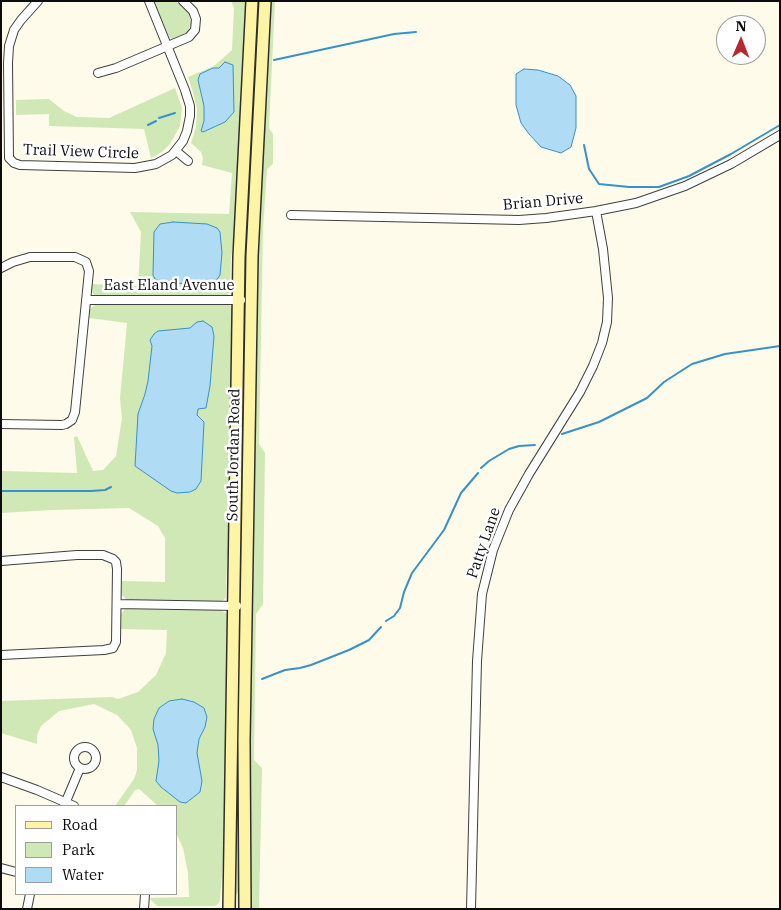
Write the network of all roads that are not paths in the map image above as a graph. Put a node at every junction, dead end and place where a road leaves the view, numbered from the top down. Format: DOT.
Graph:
graph roads {
  1 [pos="38,1"];
  2 [pos="149,1"];
  3 [pos="183,1"];
  4 [pos="252,1"];
  5 [pos="266,1"];
  6 [pos="167,48"];
  7 [pos="98,73"];
  8 [pos="780,135"];
  9 [pos="176,151"];
  10 [pos="188,161"];
  11 [pos="596,211"];
  12 [pos="291,215"];
  13 [pos="1,268"];
  14 [pos="86,300"];
  15 [pos="238,300"];
  16 [pos="251,300"];
  17 [pos="1,424"];
  18 [pos="1,561"];
  19 [pos="116,604"];
  20 [pos="234,606"];
  21 [pos="248,606"];
  22 [pos="1,655"];
  23 [pos="80,768"];
  24 [pos="1,777"];
  25 [pos="64,804"];
  26 [pos="1,868"];
  27 [pos="15,872"];
  28 [pos="30,895"];
  29 [pos="145,895"];
  30 [pos="27,909"];
  31 [pos="144,909"];
  32 [pos="229,909"];
  33 [pos="245,909"];
  34 [pos="471,909"];
  1 -- 9 [label="street, Trail View Circle"];
  2 -- 6 [label="street"];
  3 -- 6 [label="street"];
  4 -- 15 [label="main road, South Jordan Road"];
  5 -- 16 [label="main road, South Jordan Road"];
  6 -- 7 [label="street"];
  6 -- 9 [label="street"];
  8 -- 11 [label="street, Brian Drive"];
  9 -- 10 [label="street"];
  11 -- 12 [label="street, Brian Drive"];
  11 -- 34 [label="street, Patty Lane"];
  13 -- 14 [label="street"];
  14 -- 15 [label="street, East Eland Avenue"];
  14 -- 17 [label="street"];
  15 -- 16 [label="street, East Eland Avenue"];
  15 -- 20 [label="main road, South Jordan Road"];
  16 -- 21 [label="main road, South Jordan Road"];
  18 -- 19 [label="street"];
  19 -- 20 [label="street"];
  19 -- 22 [label="street"];
  20 -- 21 [label="street"];
  20 -- 32 [label="main road, South Jordan Road"];
  21 -- 33 [label="main road, South Jordan Road"];
  23 -- 25 [label="street"];
  24 -- 25 [label="street"];
  26 -- 27 [label="street"];
  28 -- 30 [label="street"];
  29 -- 31 [label="street"];
}
